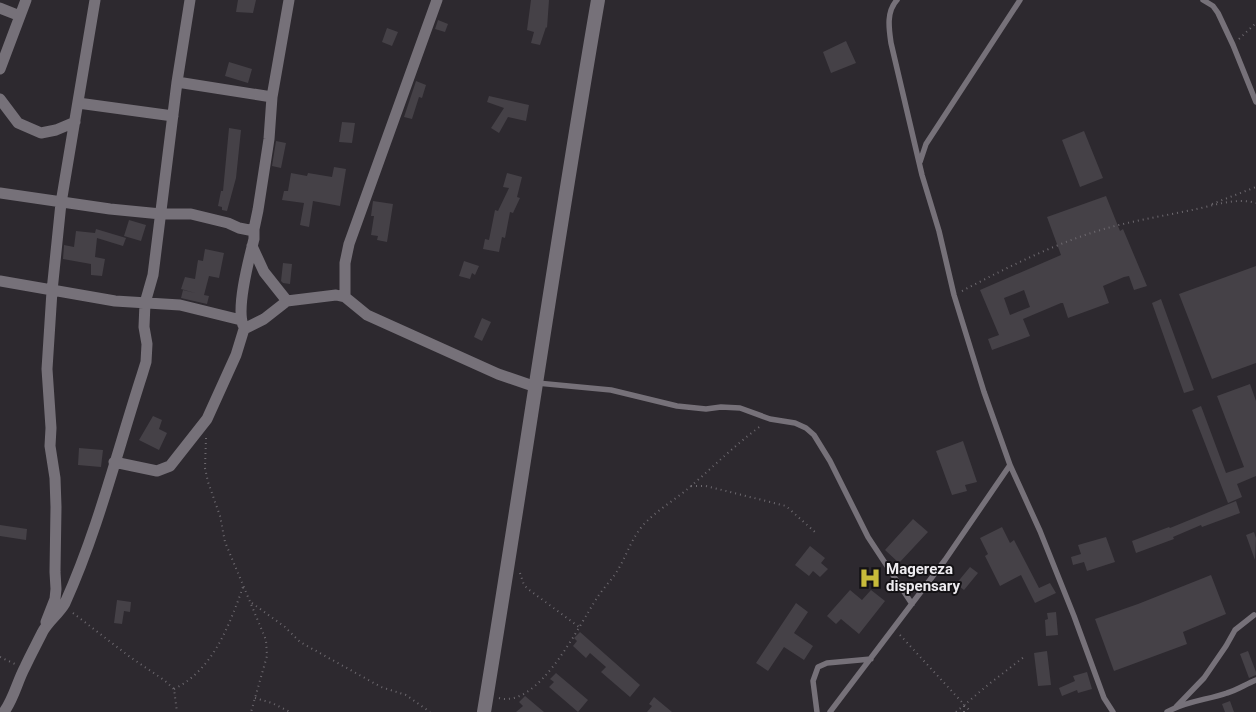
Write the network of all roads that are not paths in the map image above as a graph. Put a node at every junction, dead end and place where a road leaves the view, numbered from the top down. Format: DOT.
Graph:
graph roads {
  1 [pos="26,0"];
  2 [pos="95,0"];
  3 [pos="190,0"];
  4 [pos="290,0"];
  5 [pos="598,0"];
  6 [pos="897,0"];
  7 [pos="1020,0"];
  8 [pos="1203,0"];
  9 [pos="434,1"];
  10 [pos="0,8"];
  11 [pos="20,16"];
  12 [pos="0,69"];
  13 [pos="177,82"];
  14 [pos="272,96"];
  15 [pos="0,99"];
  16 [pos="1256,102"];
  17 [pos="78,103"];
  18 [pos="173,116"];
  19 [pos="75,122"];
  20 [pos="919,164"];
  21 [pos="0,192"];
  22 [pos="61,203"];
  23 [pos="161,214"];
  24 [pos="254,229"];
  25 [pos="252,246"];
  26 [pos="0,282"];
  27 [pos="52,291"];
  28 [pos="345,297"];
  29 [pos="287,301"];
  30 [pos="145,303"];
  31 [pos="242,324"];
  32 [pos="537,385"];
  33 [pos="114,462"];
  34 [pos="1010,465"];
  35 [pos="912,604"];
  36 [pos="1254,615"];
  37 [pos="43,631"];
  38 [pos="871,659"];
  39 [pos="1256,680"];
  40 [pos="1176,707"];
  41 [pos="4,712"];
  42 [pos="484,712"];
  43 [pos="818,712"];
  44 [pos="830,712"];
  45 [pos="1113,712"];
  46 [pos="1167,712"];
  1 -- 11 [label="street"];
  2 -- 17 [label="street"];
  3 -- 13 [label="street"];
  4 -- 14 [label="street"];
  5 -- 32 [label="street"];
  6 -- 20 [label="lane"];
  7 -- 20 [label="lane"];
  8 -- 16 [label="lane"];
  9 -- 28 [label="street"];
  10 -- 11 [label="street"];
  11 -- 12 [label="street"];
  13 -- 14 [label="street"];
  13 -- 18 [label="street"];
  14 -- 24 [label="street"];
  15 -- 19 [label="street"];
  17 -- 18 [label="street"];
  17 -- 19 [label="street"];
  18 -- 23 [label="street"];
  19 -- 22 [label="street"];
  20 -- 34 [label="lane"];
  21 -- 22 [label="street"];
  22 -- 23 [label="street"];
  22 -- 27 [label="street"];
  23 -- 24 [label="street"];
  23 -- 30 [label="street"];
  24 -- 25 [label="street"];
  25 -- 29 [label="street"];
  25 -- 31 [label="street"];
  26 -- 27 [label="street"];
  27 -- 30 [label="street"];
  27 -- 37 [label="street"];
  28 -- 29 [label="street"];
  28 -- 32 [label="street"];
  29 -- 31 [label="street"];
  30 -- 31 [label="street"];
  30 -- 33 [label="street"];
  31 -- 33 [label="street"];
  32 -- 35 [label="lane"];
  32 -- 42 [label="street"];
  33 -- 37 [label="street"];
  34 -- 35 [label="lane"];
  34 -- 45 [label="lane"];
  35 -- 38 [label="lane"];
  36 -- 40 [label="lane"];
  37 -- 41 [label="street"];
  38 -- 43 [label="lane"];
  38 -- 44 [label="lane"];
  39 -- 40 [label="lane"];
  40 -- 46 [label="lane"];
}
